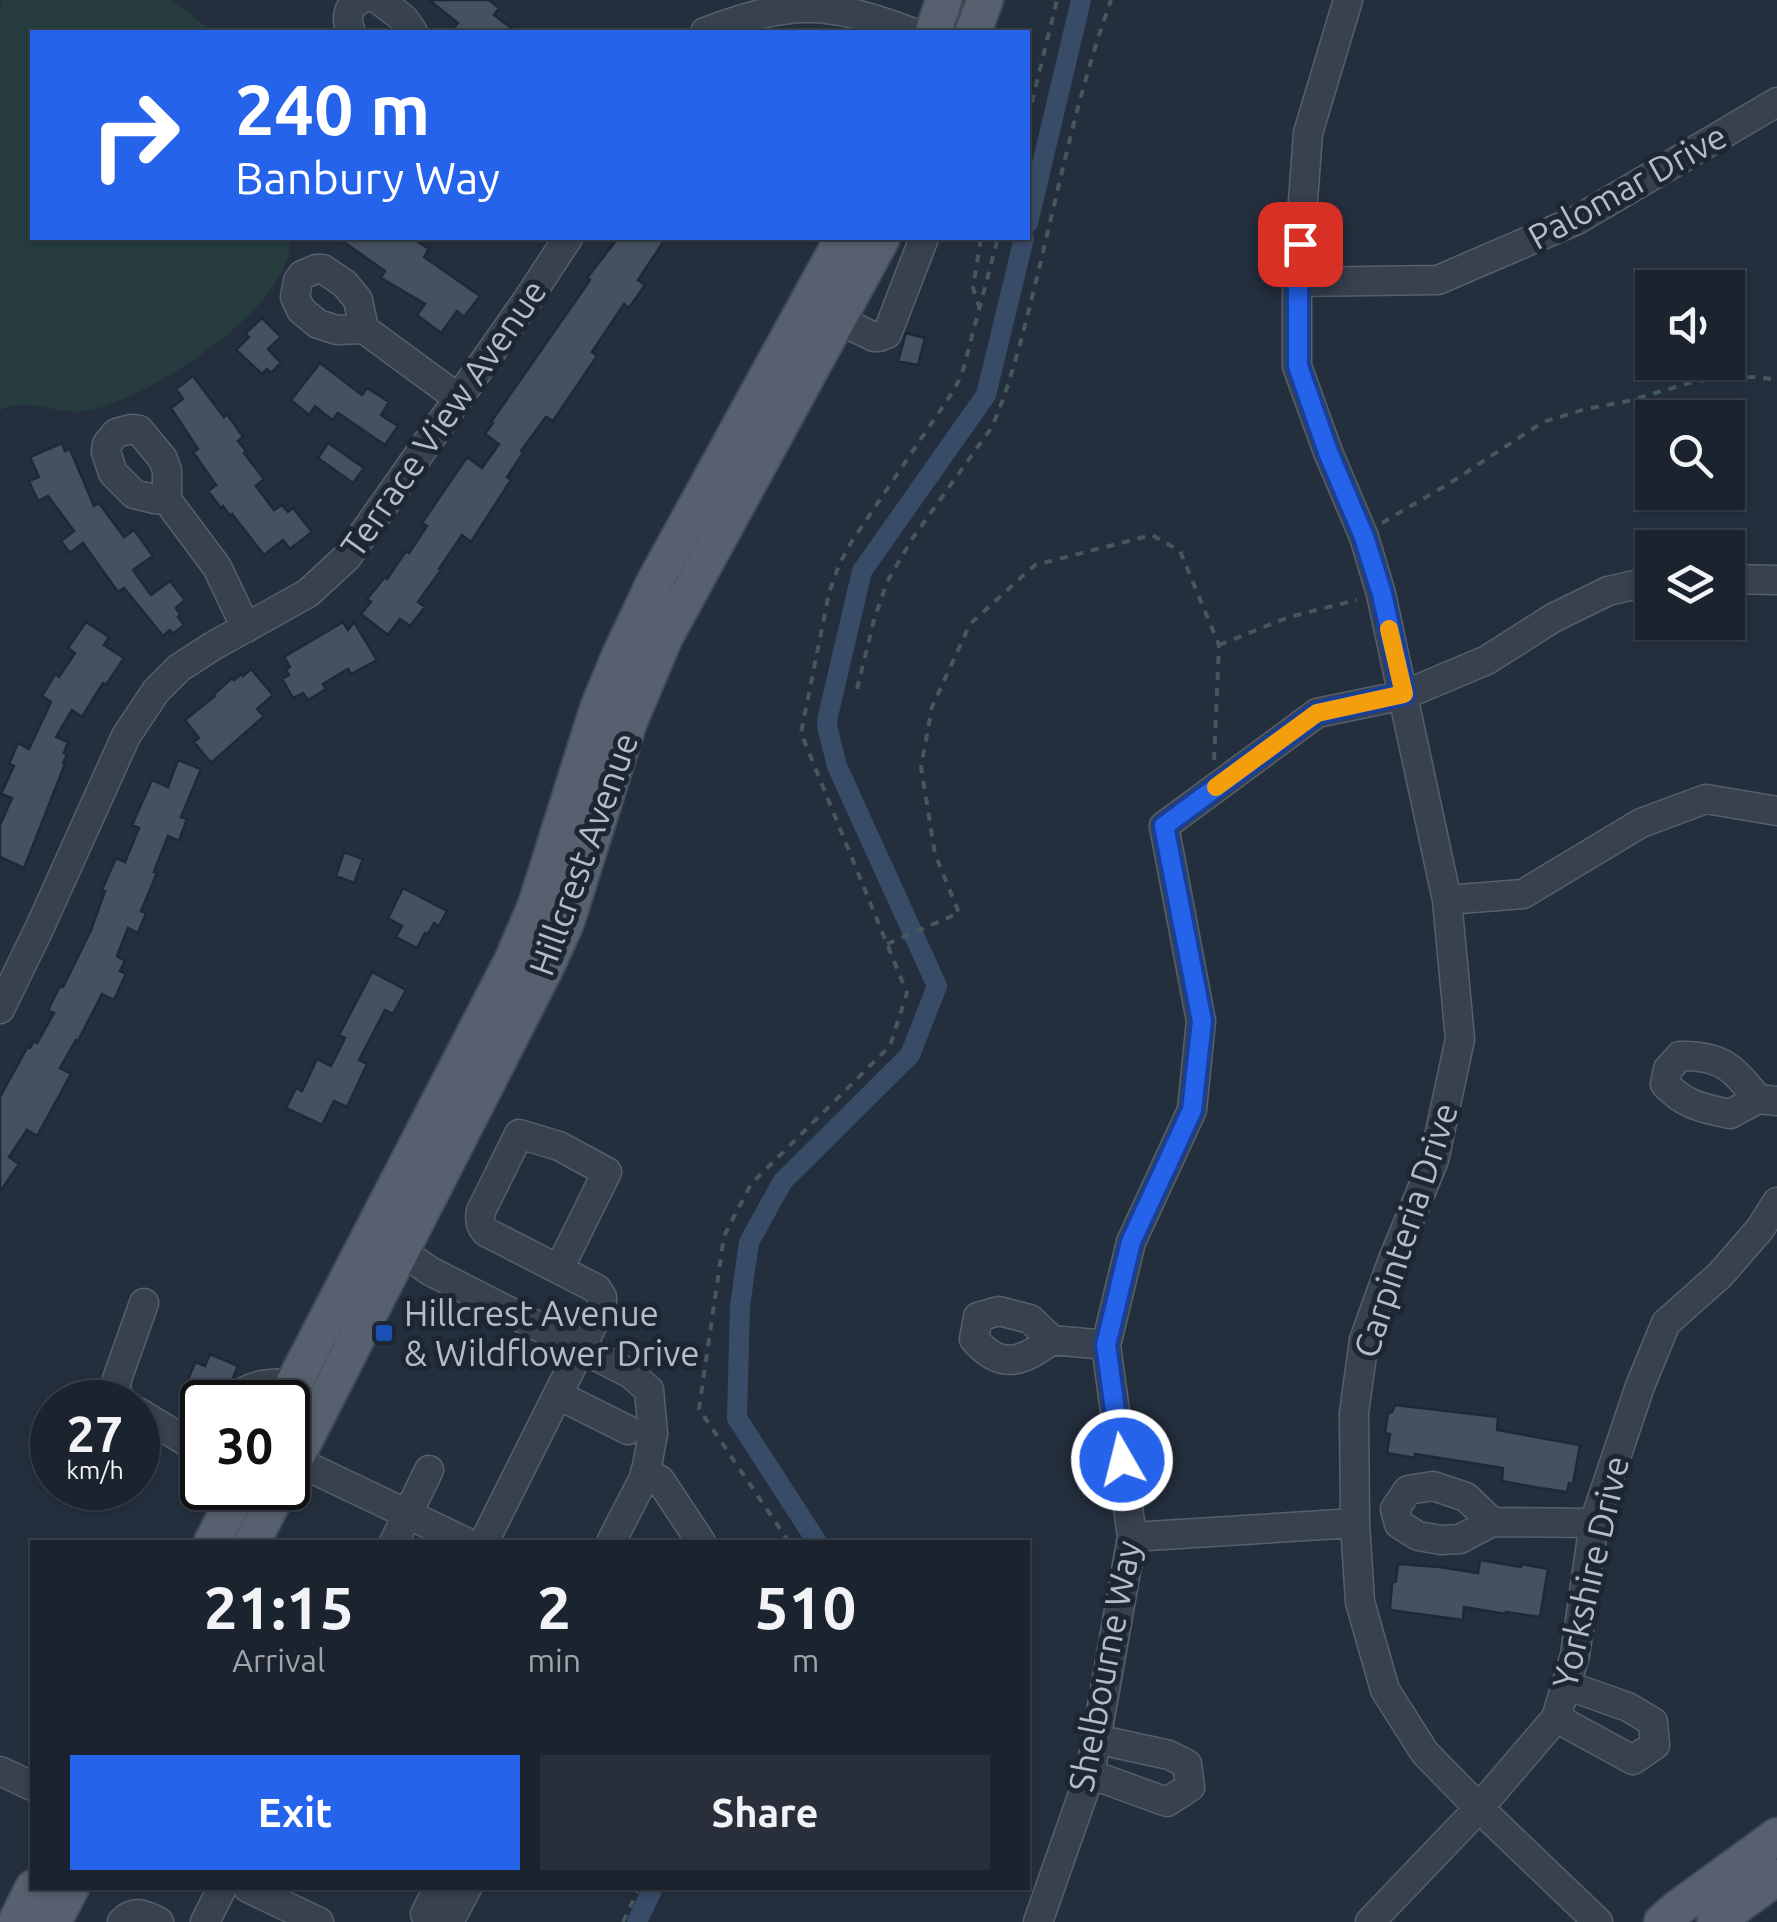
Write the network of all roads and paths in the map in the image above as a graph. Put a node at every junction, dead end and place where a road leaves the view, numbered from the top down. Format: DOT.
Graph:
graph roads {
  1 [pos="360,0"];
  2 [pos="379,0"];
  3 [pos="944,0"];
  4 [pos="985,0"];
  5 [pos="1057,0"];
  6 [pos="1111,0"];
  7 [pos="1348,0"];
  8 [pos="351,30"];
  9 [pos="412,30"];
  10 [pos="709,30"];
  11 [pos="905,30"];
  12 [pos="934,30"];
  13 [pos="973,30"];
  14 [pos="1777,102"];
  15 [pos="1030,110"];
  16 [pos="567,240"];
  17 [pos="841,240"];
  18 [pos="881,240"];
  19 [pos="923,240"];
  20 [pos="980,240"];
  21 [pos="997,240"];
  22 [pos="1298,282"];
  23 [pos="980,308"];
  24 [pos="838,320"];
  25 [pos="364,329"];
  26 [pos="1777,380"];
  27 [pos="458,398"];
  28 [pos="167,500"];
  29 [pos="1378,525"];
  30 [pos="1745,579"];
  31 [pos="1777,580"];
  32 [pos="1635,584"];
  33 [pos="1382,594"];
  34 [pos="246,628"];
  35 [pos="1219,645"];
  36 [pos="857,690"];
  37 [pos="1404,694"];
  38 [pos="1212,790"];
  39 [pos="1777,811"];
  40 [pos="1448,900"];
  41 [pos="887,944"];
  42 [pos="0,1009"];
  43 [pos="426,1125"];
  44 [pos="1777,1202"];
  45 [pos="401,1251"];
  46 [pos="559,1269"];
  47 [pos="144,1303"];
  48 [pos="1052,1340"];
  49 [pos="1106,1345"];
  50 [pos="581,1350"];
  51 [pos="117,1380"];
  52 [pos="295,1380"];
  53 [pos="558,1395"];
  54 [pos="310,1428"];
  55 [pos="628,1430"];
  56 [pos="428,1470"];
  57 [pos="646,1472"];
  58 [pos="310,1481"];
  59 [pos="229,1510"];
  60 [pos="268,1510"];
  61 [pos="407,1514"];
  62 [pos="1492,1522"];
  63 [pos="1355,1523"];
  64 [pos="1594,1523"];
  65 [pos="1132,1536"];
  66 [pos="213,1540"];
  67 [pos="253,1540"];
  68 [pos="395,1540"];
  69 [pos="462,1540"];
  70 [pos="485,1540"];
  71 [pos="614,1540"];
  72 [pos="699,1540"];
  73 [pos="788,1540"];
  74 [pos="1566,1685"];
  75 [pos="1556,1718"];
  76 [pos="1096,1739"];
  77 [pos="0,1772"];
  78 [pos="1090,1774"];
  79 [pos="30,1785"];
  80 [pos="1479,1808"];
  81 [pos="1777,1836"];
  82 [pos="1777,1877"];
  83 [pos="32,1890"];
  84 [pos="70,1890"];
  85 [pos="221,1890"];
  86 [pos="255,1890"];
  87 [pos="437,1890"];
  88 [pos="466,1890"];
  89 [pos="638,1890"];
  90 [pos="308,1907"];
  91 [pos="16,1922"];
  92 [pos="53,1922"];
  93 [pos="122,1922"];
  94 [pos="160,1922"];
  95 [pos="204,1922"];
  96 [pos="438,1922"];
  97 [pos="449,1922"];
  98 [pos="623,1922"];
  99 [pos="1038,1922"];
  100 [pos="1371,1922"];
  101 [pos="1598,1922"];
  102 [pos="1662,1922"];
  103 [pos="1715,1922"];
  1 -- 8 [label="street"];
  2 -- 9 [label="street"];
  3 -- 12 [label="main road"];
  4 -- 13 [label="main road"];
  5 -- 15 [label="path"];
  6 -- 36 [label="path"];
  7 -- 22 [label="street, Carpinteria Drive"];
  10 -- 11 [label="street"];
  14 -- 22 [label="street, Palomar Drive"];
  16 -- 27 [label="street, Terrace View Avenue"];
  17 -- 43 [label="main road, Hillcrest Avenue"];
  18 -- 24 [label="main road, Hillcrest Avenue"];
  19 -- 24 [label="street"];
  20 -- 23 [label="path"];
  21 -- 23 [label="path"];
  22 -- 33 [label="street, Carpinteria Drive"];
  23 -- 41 [label="path"];
  24 -- 45 [label="main road, Hillcrest Avenue"];
  25 -- 27 [label="street"];
  26 -- 29 [label="path"];
  27 -- 34 [label="street, Terrace View Avenue"];
  28 -- 34 [label="street"];
  30 -- 31 [label="street"];
  32 -- 37 [label="street"];
  33 -- 35 [label="path"];
  33 -- 37 [label="street, Carpinteria Drive"];
  34 -- 42 [label="street, Terrace View Avenue"];
  35 -- 38 [label="path"];
  35 -- 41 [label="path"];
  37 -- 38 [label="street"];
  37 -- 40 [label="street, Carpinteria Drive"];
  38 -- 49 [label="street, Shelbourne Way"];
  39 -- 40 [label="street"];
  40 -- 63 [label="street, Carpinteria Drive"];
  41 -- 73 [label="path"];
  43 -- 45 [label="main road"];
  43 -- 52 [label="main road, Hillcrest Avenue"];
  44 -- 64 [label="street, Yorkshire Drive"];
  45 -- 50 [label="street"];
  45 -- 54 [label="main road, Hillcrest Avenue"];
  46 -- 46 [label="street"];
  46 -- 50 [label="street"];
  47 -- 51 [label="street"];
  48 -- 49 [label="street"];
  49 -- 65 [label="street, Shelbourne Way"];
  50 -- 53 [label="street"];
  50 -- 57 [label="street"];
  53 -- 55 [label="street"];
  53 -- 70 [label="street"];
  56 -- 61 [label="street"];
  57 -- 71 [label="street"];
  57 -- 72 [label="street"];
  58 -- 61 [label="street"];
  59 -- 66 [label="main road"];
  60 -- 67 [label="main road, Hillcrest Avenue"];
  61 -- 68 [label="street"];
  61 -- 69 [label="street"];
  62 -- 64 [label="street"];
  63 -- 65 [label="street"];
  63 -- 80 [label="street, Carpinteria Drive"];
  64 -- 74 [label="street, Yorkshire Drive"];
  65 -- 76 [label="street, Shelbourne Way"];
  74 -- 75 [label="street, Yorkshire Drive"];
  74 -- 75 [label="street"];
  75 -- 80 [label="street, Yorkshire Drive"];
  76 -- 78 [label="street, Shelbourne Way"];
  76 -- 78 [label="street"];
  77 -- 79 [label="street"];
  78 -- 99 [label="street, Shelbourne Way"];
  80 -- 100 [label="street, Yorkshire Drive"];
  80 -- 101 [label="street, Carpinteria Drive"];
  81 -- 102 [label="main road"];
  82 -- 103 [label="main road"];
  83 -- 91 [label="main road"];
  84 -- 92 [label="main road"];
  85 -- 95 [label="street"];
  86 -- 90 [label="street"];
  87 -- 96 [label="street"];
  88 -- 97 [label="street"];
  89 -- 98 [label="path"];
  93 -- 94 [label="street"];
}
